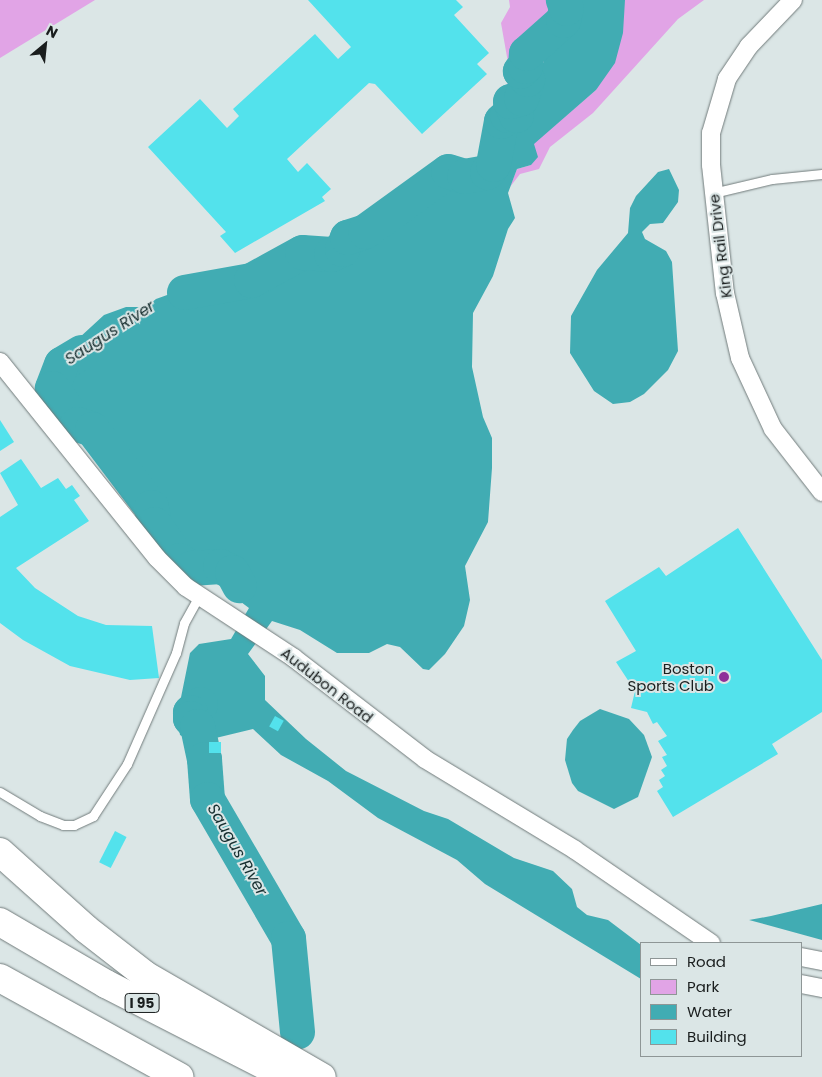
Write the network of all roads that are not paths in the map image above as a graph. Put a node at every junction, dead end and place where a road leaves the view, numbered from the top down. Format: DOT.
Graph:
graph roads {
  1 [pos="794,0"];
  2 [pos="822,174"];
  3 [pos="713,193"];
  4 [pos="0,362"];
  5 [pos="822,492"];
  6 [pos="199,596"];
  7 [pos="0,792"];
  8 [pos="0,852"];
  9 [pos="0,922"];
  10 [pos="710,942"];
  11 [pos="802,957"];
  12 [pos="822,961"];
  13 [pos="0,978"];
  14 [pos="802,984"];
  15 [pos="822,988"];
  16 [pos="179,1077"];
  17 [pos="288,1077"];
  18 [pos="322,1077"];
  1 -- 3 [label="street, King Rail Drive"];
  2 -- 3 [label="lane"];
  3 -- 5 [label="street, King Rail Drive"];
  4 -- 6 [label="street, Audubon Road"];
  6 -- 7 [label="lane"];
  6 -- 10 [label="street, Audubon Road"];
  8 -- 18 [label="highway"];
  9 -- 17 [label="highway, I 95"];
  11 -- 12 [label="street"];
  13 -- 16 [label="highway"];
  14 -- 15 [label="street"];
}
